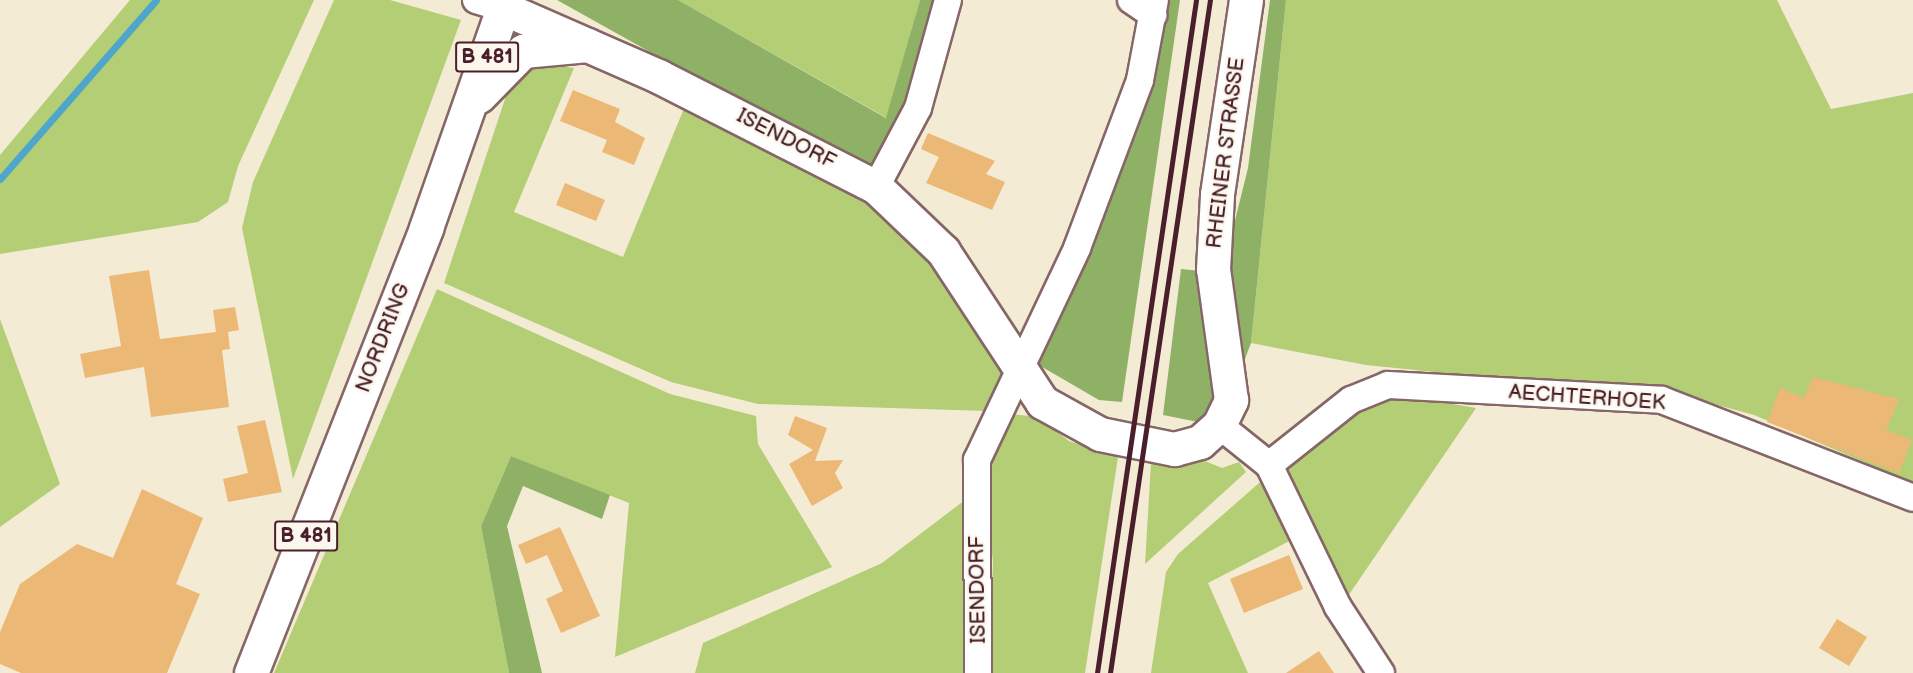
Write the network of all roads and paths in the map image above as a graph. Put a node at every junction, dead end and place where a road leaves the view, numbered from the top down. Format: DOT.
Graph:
graph roads {
  1 [pos="948,0"];
  2 [pos="1131,0"];
  3 [pos="1245,0"];
  4 [pos="495,3"];
  5 [pos="1154,8"];
  6 [pos="588,45"];
  7 [pos="471,107"];
  8 [pos="876,188"];
  9 [pos="1022,373"];
  10 [pos="1219,425"];
  11 [pos="1100,434"];
  12 [pos="1269,465"];
  13 [pos="1913,498"];
  14 [pos="251,673"];
  15 [pos="978,673"];
  16 [pos="1381,673"];
  1 -- 8 [label="street"];
  2 -- 5 [label="street"];
  3 -- 10 [label="street, RHEINER STRASSE"];
  4 -- 6 [label="street, ISENDORF"];
  4 -- 7 [label="street, NORDRING / B 481"];
  5 -- 9 [label="street"];
  6 -- 7 [label="street"];
  6 -- 8 [label="street, ISENDORF"];
  7 -- 14 [label="street, NORDRING / B 481"];
  8 -- 9 [label="street, ISENDORF"];
  9 -- 11 [label="street, ISENDORF"];
  9 -- 15 [label="street, ISENDORF"];
  10 -- 11 [label="street, RHEINER STRASSE"];
  10 -- 12 [label="street"];
  12 -- 13 [label="street, AECHTERHOEK"];
  12 -- 16 [label="street"];
}
